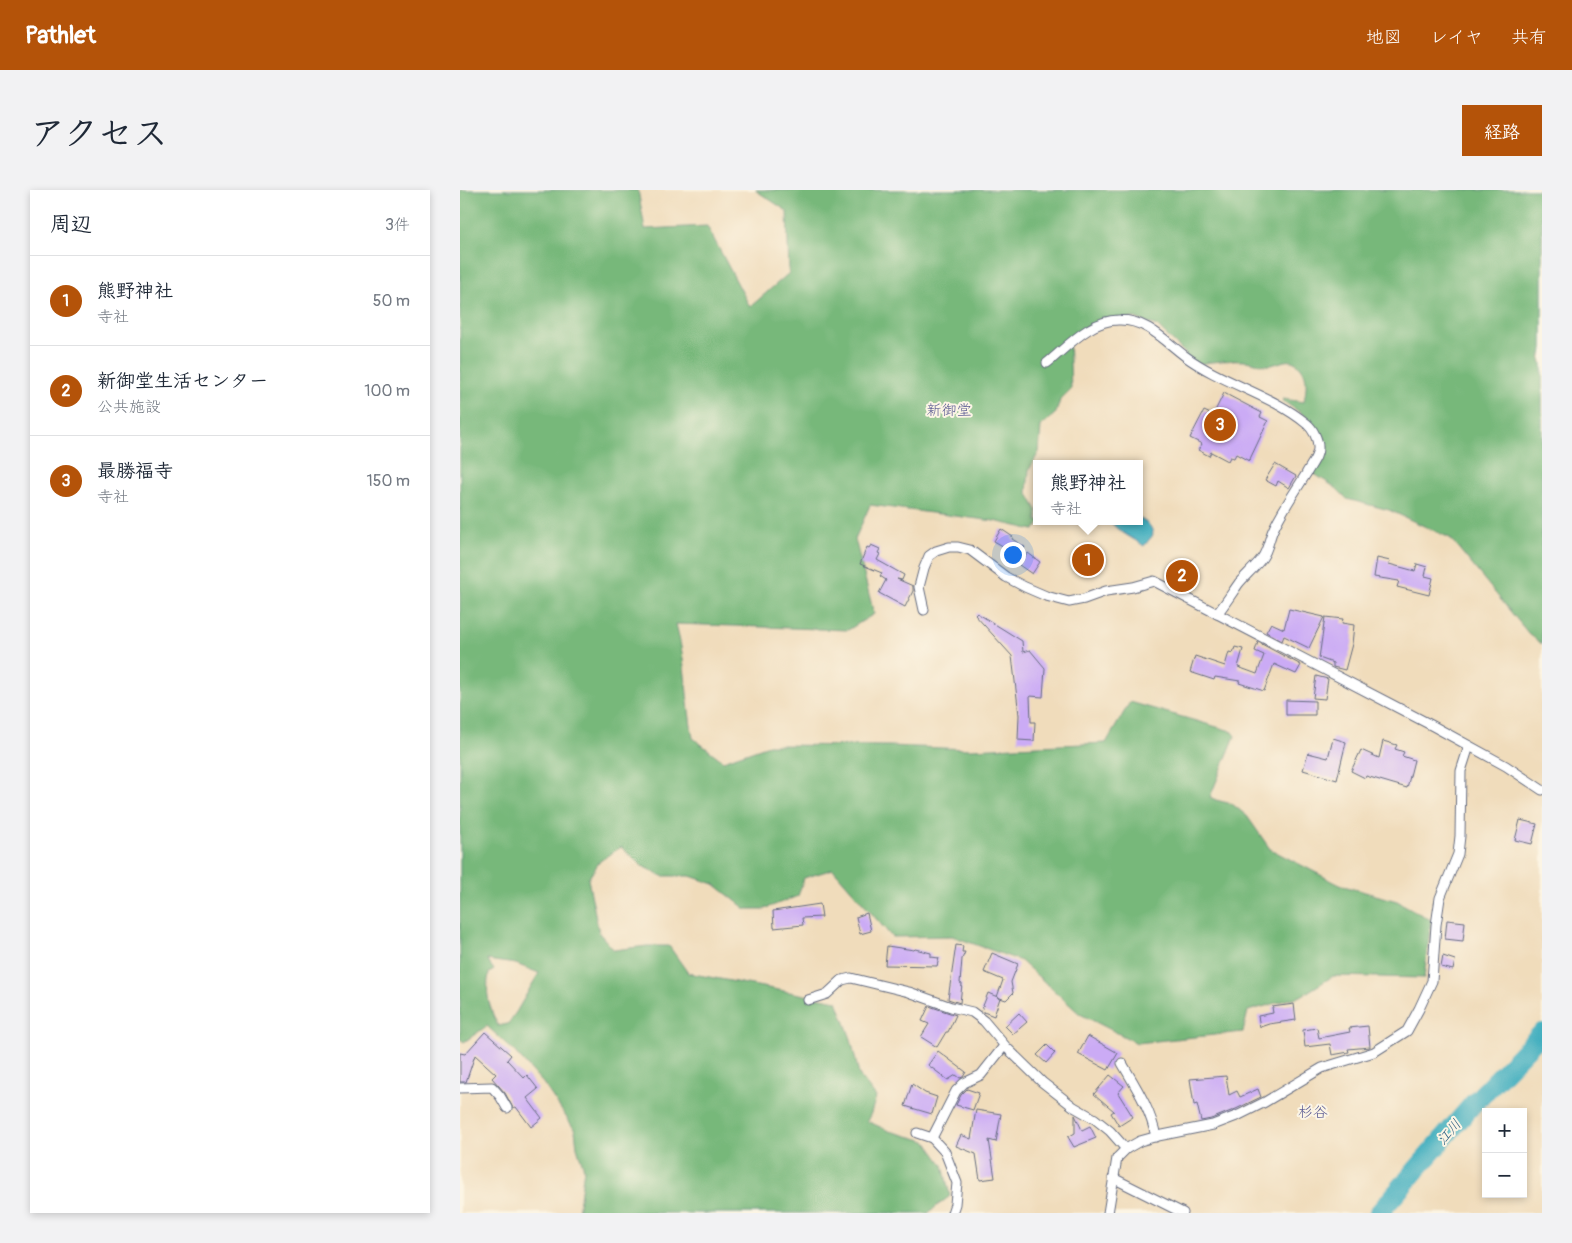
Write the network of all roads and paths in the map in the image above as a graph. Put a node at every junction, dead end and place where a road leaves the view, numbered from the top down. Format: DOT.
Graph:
graph roads {
  1 [pos="1047,363"];
  2 [pos="924,610"];
  3 [pos="1217,614"];
  4 [pos="1469,746"];
  5 [pos="1542,790"];
  6 [pos="808,1000"];
  7 [pos="1004,1046"];
  8 [pos="1122,1063"];
  9 [pos="460,1088"];
  10 [pos="507,1108"];
  11 [pos="916,1133"];
  12 [pos="1156,1137"];
  13 [pos="932,1138"];
  14 [pos="1126,1149"];
  15 [pos="1113,1178"];
  16 [pos="952,1213"];
  17 [pos="1108,1213"];
  18 [pos="1183,1213"];
  1 -- 3 [label="street"];
  2 -- 3 [label="street"];
  3 -- 4 [label="street"];
  4 -- 5 [label="street"];
  4 -- 12 [label="street"];
  6 -- 7 [label="street"];
  7 -- 13 [label="street"];
  7 -- 14 [label="street"];
  8 -- 12 [label="street"];
  9 -- 10 [label="street"];
  11 -- 13 [label="street"];
  12 -- 14 [label="street"];
  13 -- 16 [label="street"];
  14 -- 15 [label="street"];
  15 -- 17 [label="street"];
  15 -- 18 [label="street"];
}
